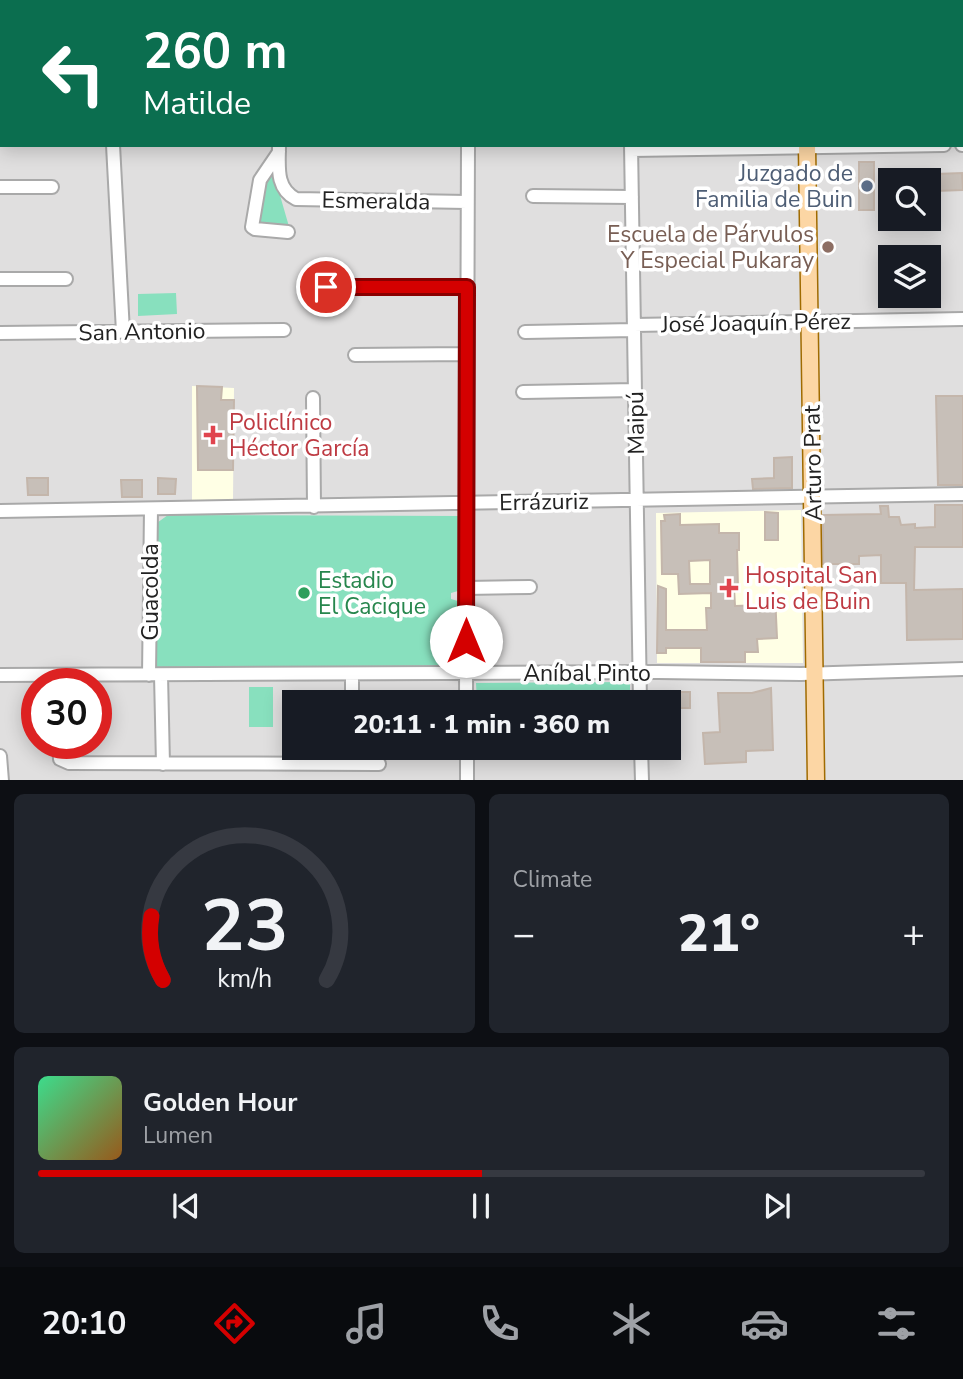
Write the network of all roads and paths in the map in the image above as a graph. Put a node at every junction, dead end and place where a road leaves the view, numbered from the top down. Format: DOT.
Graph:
graph roads {
  1 [pos="113,147"];
  2 [pos="468,147"];
  3 [pos="719,147"];
  4 [pos="807,147"];
  5 [pos="279,148"];
  6 [pos="631,148"];
  7 [pos="0,187"];
  8 [pos="52,187"];
  9 [pos="533,196"];
  10 [pos="632,197"];
  11 [pos="467,202"];
  12 [pos="288,232"];
  13 [pos="0,279"];
  14 [pos="66,279"];
  15 [pos="326,287"];
  16 [pos="467,287"];
  17 [pos="963,319"];
  18 [pos="809,322"];
  19 [pos="634,328"];
  20 [pos="284,330"];
  21 [pos="123,332"];
  22 [pos="525,332"];
  23 [pos="0,333"];
  24 [pos="466,354"];
  25 [pos="355,355"];
  26 [pos="635,390"];
  27 [pos="523,392"];
  28 [pos="313,398"];
  29 [pos="963,494"];
  30 [pos="813,497"];
  31 [pos="637,501"];
  32 [pos="465,503"];
  33 [pos="314,507"];
  34 [pos="150,509"];
  35 [pos="0,511"];
  36 [pos="530,587"];
  37 [pos="466,588"];
  38 [pos="963,669"];
  39 [pos="639,672"];
  40 [pos="466,673"];
  41 [pos="352,674"];
  42 [pos="815,674"];
  43 [pos="0,675"];
  44 [pos="155,675"];
  45 [pos="21,677"];
  46 [pos="112,677"];
  47 [pos="352,690"];
  48 [pos="466,690"];
  49 [pos="640,690"];
  50 [pos="0,756"];
  51 [pos="62,759"];
  52 [pos="353,760"];
  53 [pos="467,760"];
  54 [pos="641,760"];
  55 [pos="163,764"];
  56 [pos="353,764"];
  57 [pos="379,764"];
  58 [pos="2,780"];
  59 [pos="467,780"];
  60 [pos="642,780"];
  61 [pos="816,780"];
  1 -- 21 [label="street"];
  2 -- 11 [label="street"];
  3 -- 6 [label="street"];
  4 -- 18 [label="main road, Arturo Prat"];
  5 -- 11 [label="street, Esmeralda"];
  5 -- 12 [label="street"];
  6 -- 10 [label="street, Maipú"];
  7 -- 8 [label="street"];
  9 -- 10 [label="street"];
  10 -- 19 [label="street, Maipú"];
  11 -- 16 [label="street"];
  13 -- 14 [label="street"];
  15 -- 16 [label="street"];
  16 -- 24 [label="street"];
  17 -- 18 [label="street, José Joaquín Pérez"];
  18 -- 19 [label="street, José Joaquín Pérez"];
  18 -- 30 [label="main road, Arturo Prat"];
  19 -- 22 [label="street, José Joaquín Pérez"];
  19 -- 26 [label="street, Maipú"];
  20 -- 21 [label="street, San Antonio"];
  21 -- 23 [label="street, San Antonio"];
  24 -- 25 [label="street"];
  24 -- 32 [label="street"];
  26 -- 27 [label="street"];
  26 -- 31 [label="street, Maipú"];
  28 -- 33 [label="street"];
  29 -- 30 [label="street, Errázuriz"];
  30 -- 31 [label="street, Errázuriz"];
  30 -- 42 [label="main road, Arturo Prat"];
  31 -- 32 [label="street, Errázuriz"];
  31 -- 39 [label="street, Maipú"];
  32 -- 33 [label="street, Errázuriz"];
  32 -- 37 [label="street"];
  33 -- 34 [label="street, Errázuriz"];
  34 -- 35 [label="street, Errázuriz"];
  34 -- 44 [label="street, Guacolda"];
  36 -- 37 [label="street"];
  37 -- 40 [label="street"];
  38 -- 42 [label="street, Aníbal Pinto"];
  39 -- 40 [label="street, Aníbal Pinto"];
  39 -- 42 [label="street, Aníbal Pinto"];
  39 -- 49 [label="street, Maipú"];
  40 -- 41 [label="street, Aníbal Pinto"];
  40 -- 48 [label="street"];
  41 -- 44 [label="street, Aníbal Pinto"];
  41 -- 47 [label="street"];
  42 -- 61 [label="main road, Arturo Prat"];
  43 -- 45 [label="street, Aníbal Pinto"];
  44 -- 46 [label="street, Aníbal Pinto"];
  44 -- 55 [label="street, Guacolda"];
  50 -- 58 [label="street"];
  51 -- 55 [label="street"];
  52 -- 56 [label="street"];
  53 -- 59 [label="street"];
  54 -- 60 [label="street"];
  55 -- 56 [label="street"];
  56 -- 57 [label="street"];
}
